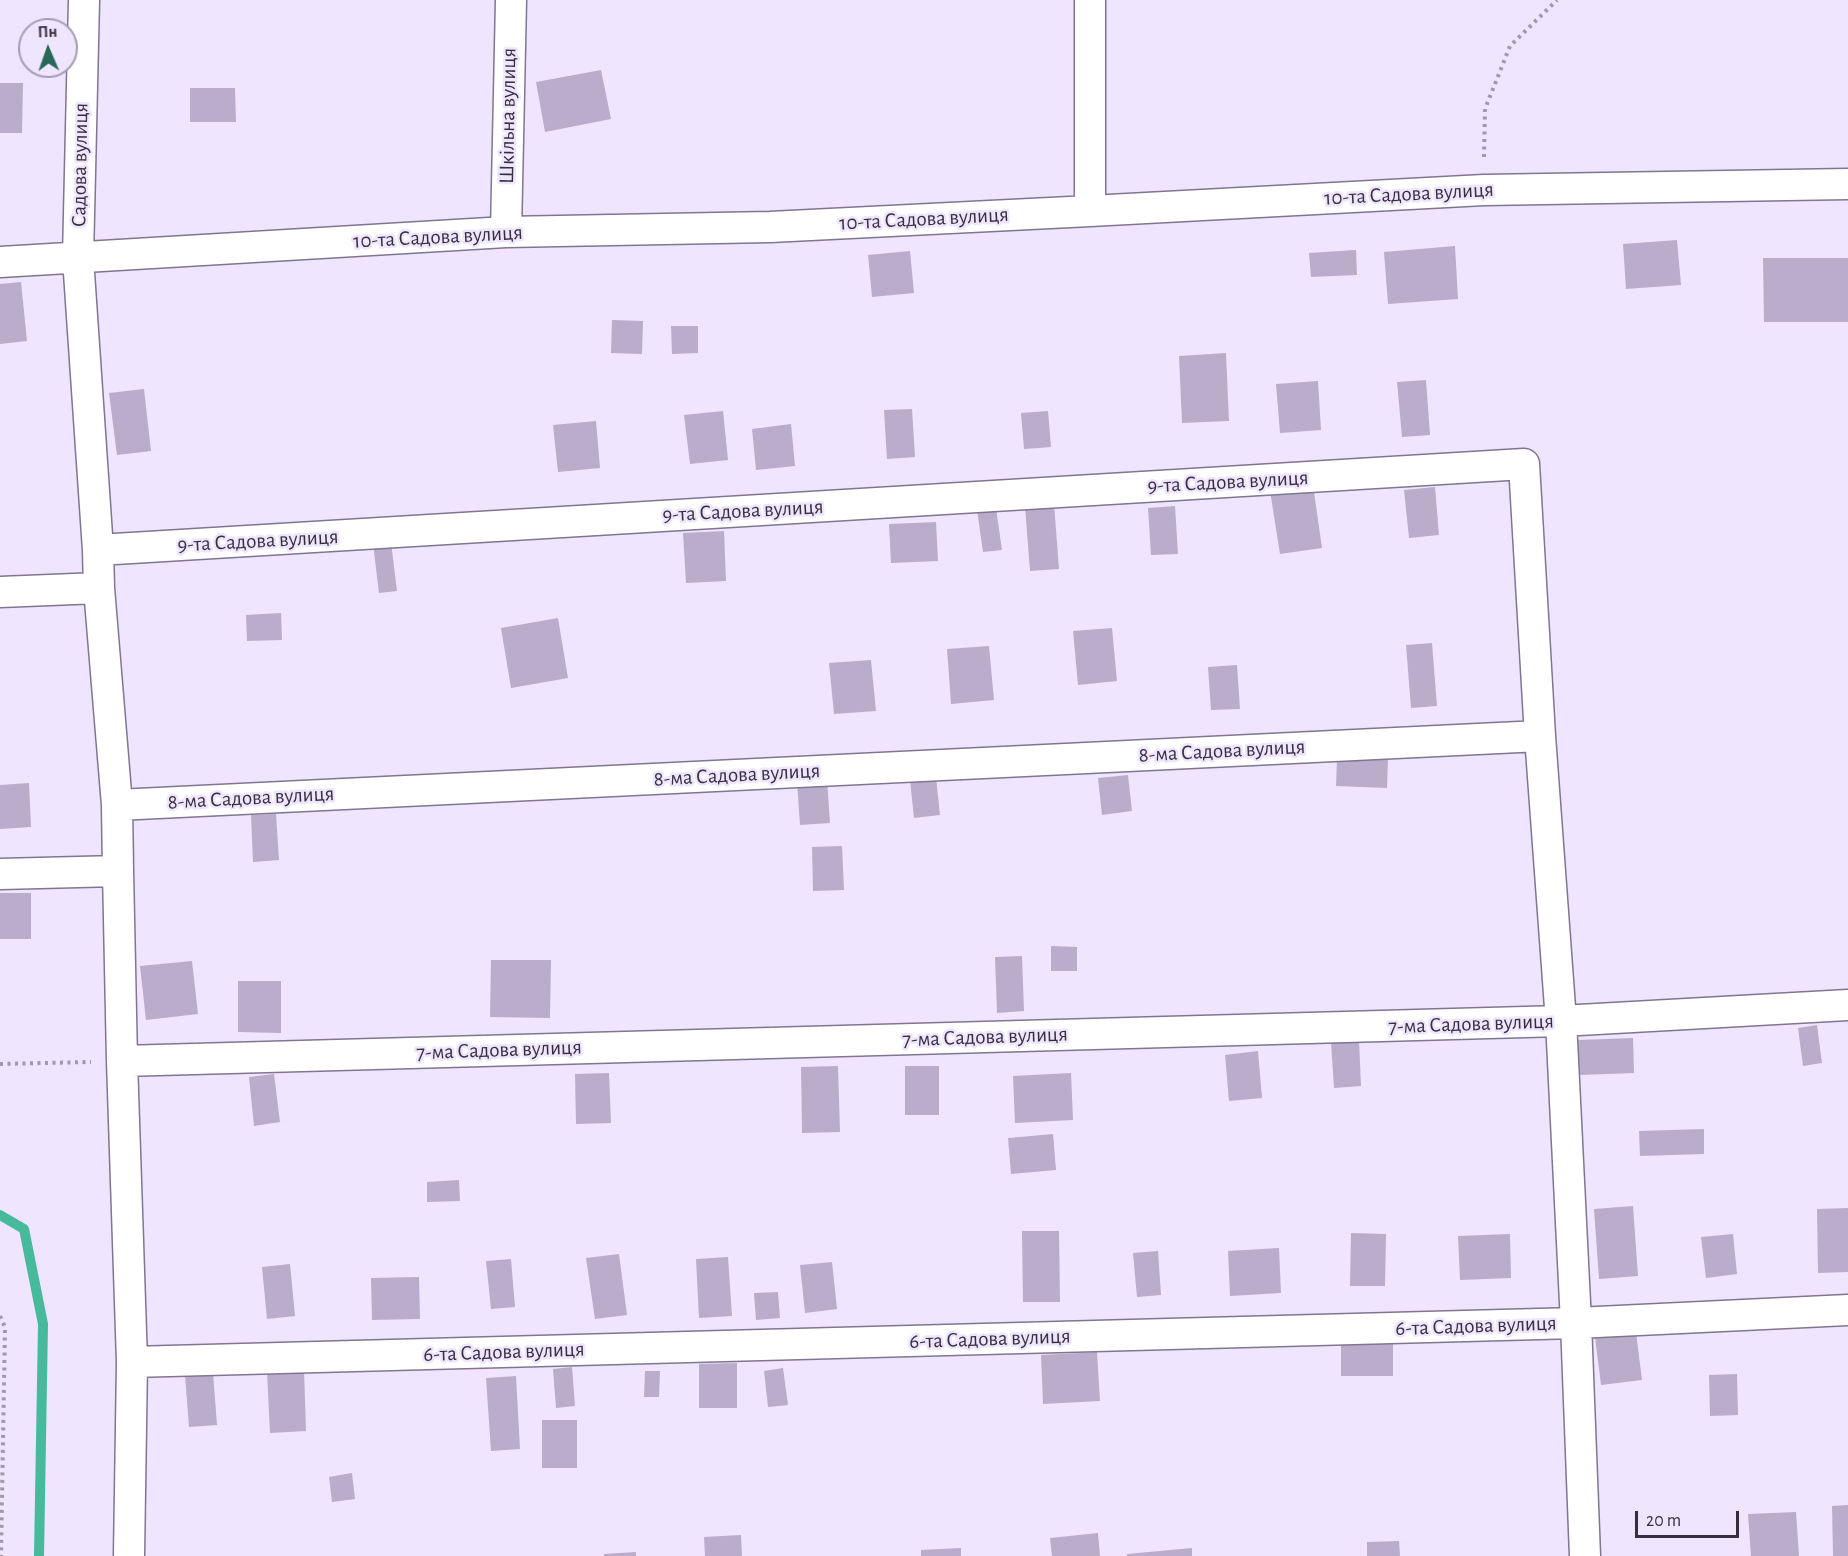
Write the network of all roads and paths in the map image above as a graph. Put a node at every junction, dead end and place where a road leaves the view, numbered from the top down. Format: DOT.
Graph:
graph roads {
  1 [pos="84,0"];
  2 [pos="511,0"];
  3 [pos="1090,0"];
  4 [pos="1557,0"];
  5 [pos="1848,183"];
  6 [pos="1484,190"];
  7 [pos="1090,211"];
  8 [pos="506,232"];
  9 [pos="78,258"];
  10 [pos="0,262"];
  11 [pos="98,550"];
  12 [pos="99,588"];
  13 [pos="0,592"];
  14 [pos="1540,736"];
  15 [pos="117,805"];
  16 [pos="118,871"];
  17 [pos="0,874"];
  18 [pos="1848,1005"];
  19 [pos="1561,1021"];
  20 [pos="122,1061"];
  21 [pos="0,1064"];
  22 [pos="1848,1310"];
  23 [pos="0,1316"];
  24 [pos="1576,1323"];
  25 [pos="132,1362"];
  26 [pos="1,1556"];
  27 [pos="129,1556"];
  28 [pos="1585,1556"];
  1 -- 9 [label="street, Садова вулиця"];
  2 -- 8 [label="street, Шкільна вулиця"];
  3 -- 7 [label="street"];
  4 -- 6 [label="path"];
  5 -- 6 [label="street, 10-та Садова вулиця"];
  6 -- 7 [label="street, 10-та Садова вулиця"];
  7 -- 8 [label="street, 10-та Садова вулиця"];
  8 -- 9 [label="street, 10-та Садова вулиця"];
  9 -- 10 [label="street, 10-та Садова вулиця"];
  9 -- 11 [label="street, Садова вулиця"];
  11 -- 12 [label="street"];
  11 -- 14 [label="street, 9-та Садова вулиця"];
  12 -- 13 [label="street"];
  12 -- 15 [label="street"];
  14 -- 15 [label="street, 8-ма Садова вулиця"];
  14 -- 19 [label="street"];
  15 -- 16 [label="street"];
  16 -- 17 [label="street"];
  16 -- 20 [label="street"];
  18 -- 19 [label="street, 7-ма Садова вулиця"];
  19 -- 20 [label="street, 7-ма Садова вулиця"];
  19 -- 24 [label="street"];
  20 -- 21 [label="path"];
  20 -- 25 [label="street"];
  22 -- 24 [label="street, 6-та Садова вулиця"];
  23 -- 26 [label="path"];
  24 -- 25 [label="street, 6-та Садова вулиця"];
  24 -- 28 [label="street"];
  25 -- 27 [label="street"];
}
